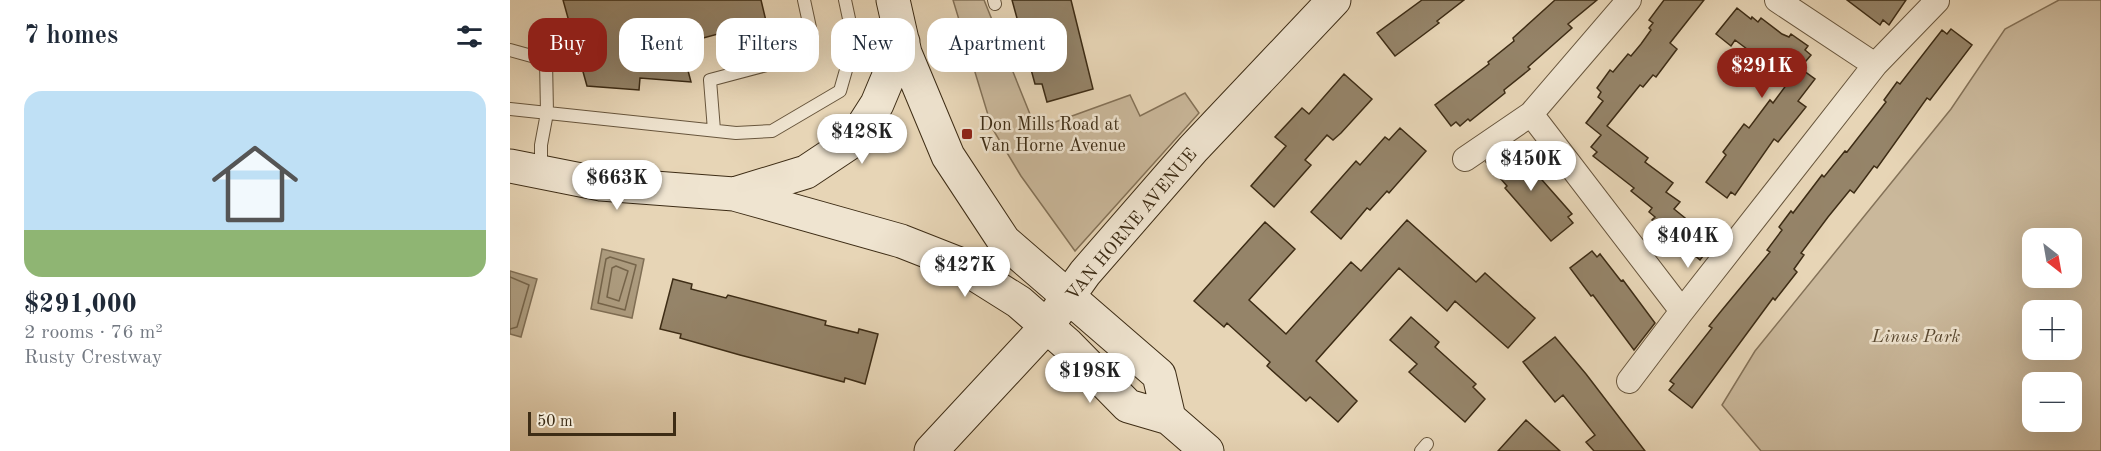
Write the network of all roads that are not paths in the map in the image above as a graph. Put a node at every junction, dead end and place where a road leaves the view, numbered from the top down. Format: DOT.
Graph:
graph roads {
  1 [pos="804,0"];
  2 [pos="845,0"];
  3 [pos="894,0"];
  4 [pos="1334,0"];
  5 [pos="1629,0"];
  6 [pos="1777,0"];
  7 [pos="1937,1"];
  8 [pos="898,18"];
  9 [pos="510,50"];
  10 [pos="1875,65"];
  11 [pos="890,72"];
  12 [pos="915,72"];
  13 [pos="510,109"];
  14 [pos="547,113"];
  15 [pos="1531,114"];
  16 [pos="714,130"];
  17 [pos="1465,159"];
  18 [pos="510,166"];
  19 [pos="541,174"];
  20 [pos="734,194"];
  21 [pos="1067,298"];
  22 [pos="1682,311"];
  23 [pos="1047,326"];
  24 [pos="1629,381"];
  25 [pos="1169,418"];
  26 [pos="931,451"];
  27 [pos="1207,451"];
  1 -- 16 [label="lane"];
  2 -- 16 [label="lane"];
  3 -- 8 [label="main road"];
  4 -- 21 [label="main road, VAN HORNE AVENUE"];
  5 -- 15 [label="street"];
  6 -- 10 [label="street"];
  7 -- 10 [label="street"];
  9 -- 14 [label="lane"];
  10 -- 22 [label="street"];
  11 -- 20 [label="main road"];
  12 -- 21 [label="main road"];
  13 -- 14 [label="lane"];
  14 -- 16 [label="lane"];
  14 -- 19 [label="lane"];
  15 -- 17 [label="street"];
  15 -- 22 [label="street"];
  18 -- 19 [label="main road"];
  19 -- 20 [label="main road"];
  20 -- 23 [label="main road"];
  21 -- 23 [label="main road, VAN HORNE AVENUE"];
  21 -- 25 [label="main road"];
  22 -- 24 [label="street"];
  23 -- 25 [label="main road"];
  23 -- 26 [label="main road, VAN HORNE AVENUE"];
  25 -- 27 [label="main road"];
}
